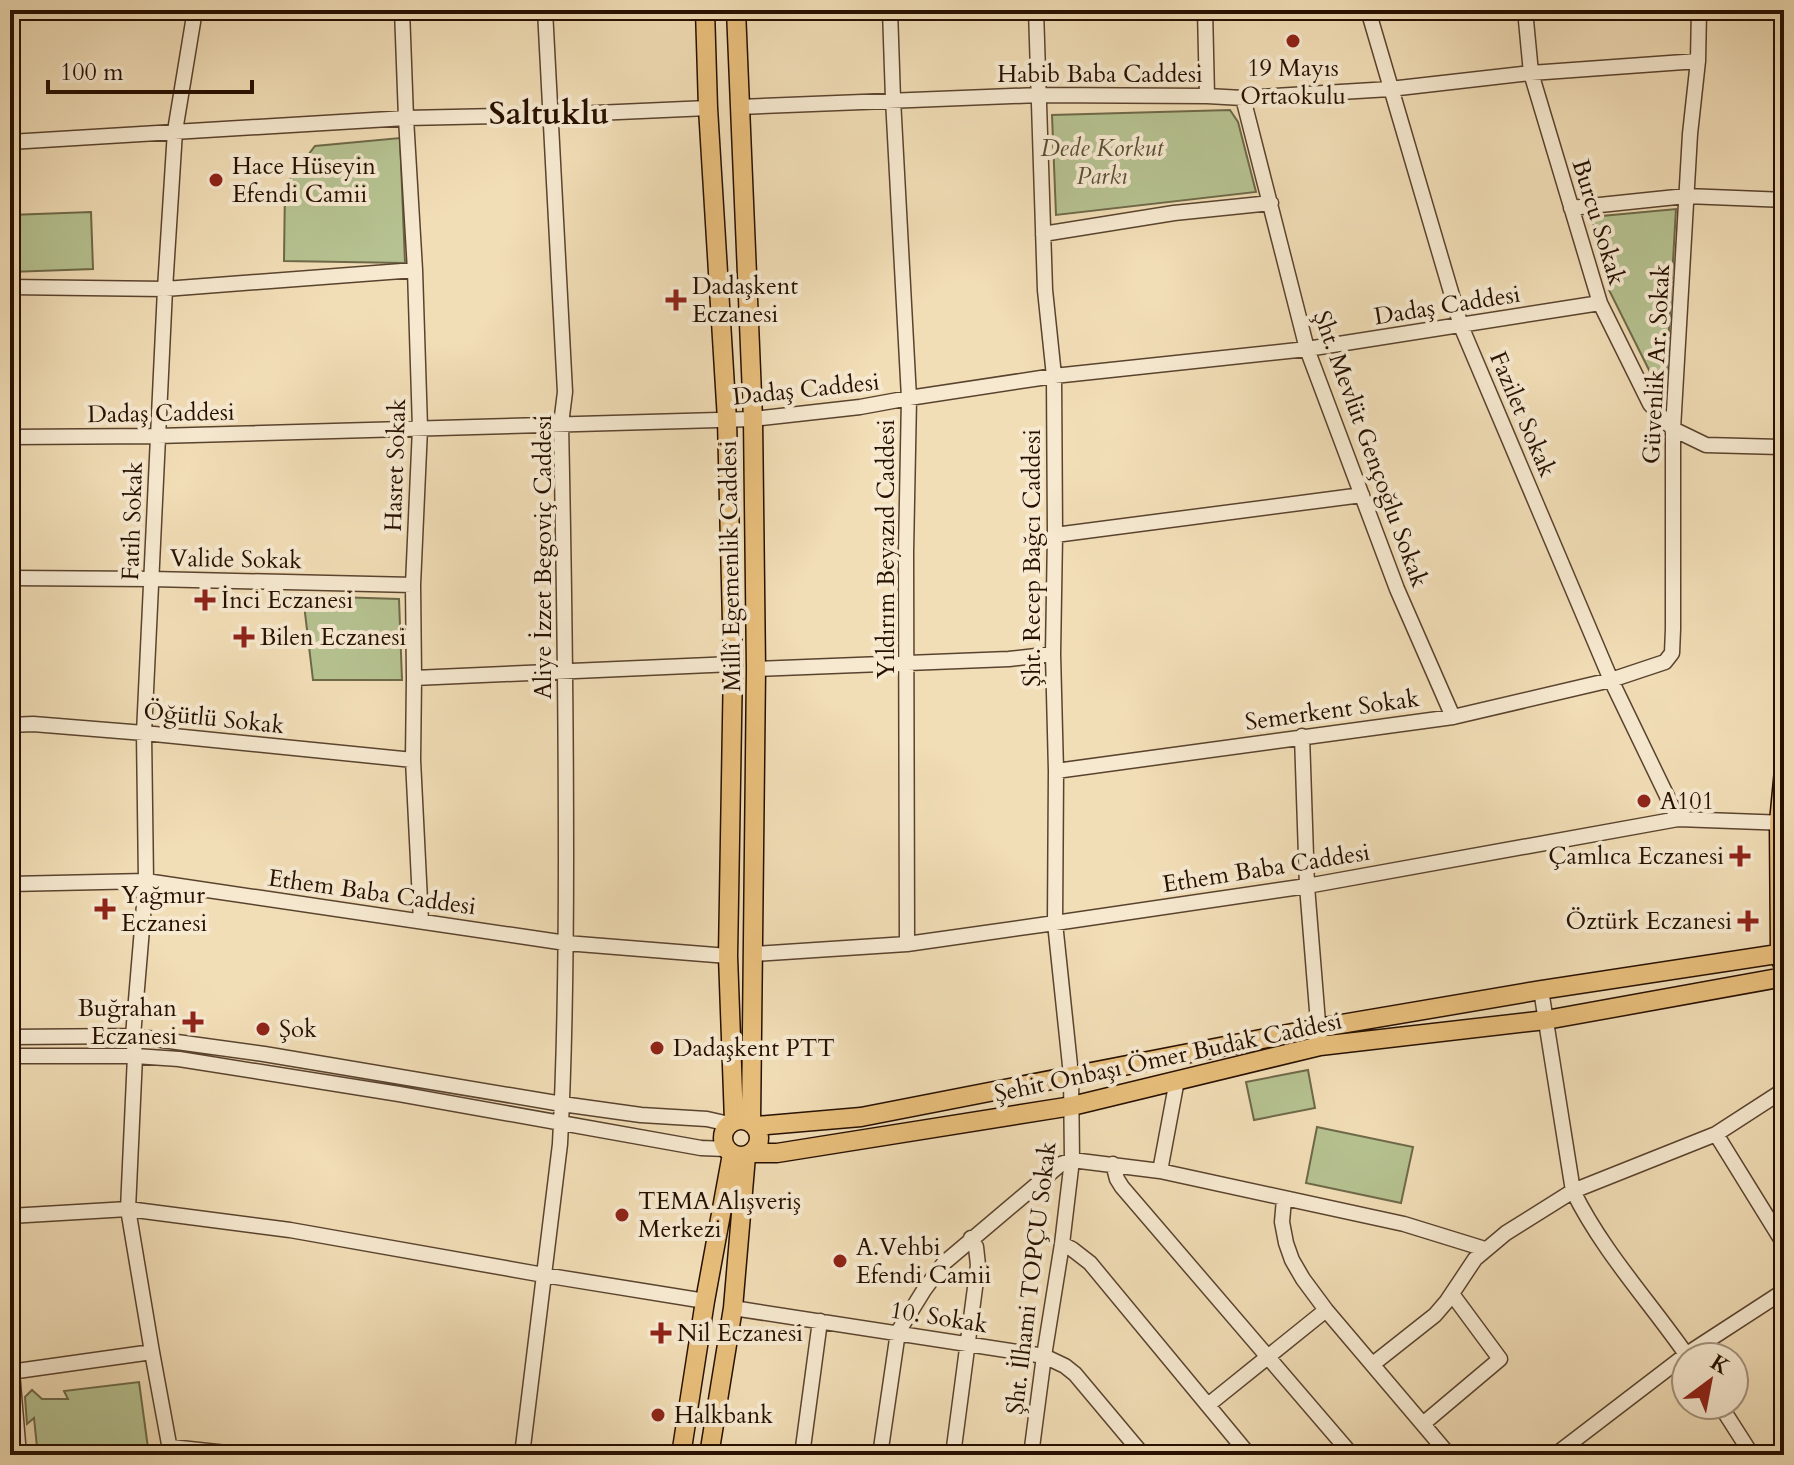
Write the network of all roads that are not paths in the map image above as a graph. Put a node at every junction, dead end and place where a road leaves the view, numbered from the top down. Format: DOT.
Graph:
graph roads {
  1 [pos="195,10"];
  2 [pos="402,10"];
  3 [pos="545,10"];
  4 [pos="705,10"];
  5 [pos="736,10"];
  6 [pos="890,10"];
  7 [pos="1036,10"];
  8 [pos="1205,10"];
  9 [pos="1368,10"];
  10 [pos="1525,10"];
  11 [pos="1699,10"];
  12 [pos="1698,61"];
  13 [pos="1531,73"];
  14 [pos="1390,89"];
  15 [pos="1039,95"];
  16 [pos="1207,96"];
  17 [pos="1243,98"];
  18 [pos="893,99"];
  19 [pos="740,107"];
  20 [pos="708,108"];
  21 [pos="551,115"];
  22 [pos="406,118"];
  23 [pos="175,131"];
  24 [pos="10,142"];
  25 [pos="1686,196"];
  26 [pos="1784,200"];
  27 [pos="1271,203"];
  28 [pos="1571,208"];
  29 [pos="1043,234"];
  30 [pos="415,270"];
  31 [pos="10,287"];
  32 [pos="165,289"];
  33 [pos="1600,303"];
  34 [pos="1461,326"];
  35 [pos="1307,349"];
  36 [pos="1054,376"];
  37 [pos="909,398"];
  38 [pos="753,419"];
  39 [pos="727,420"];
  40 [pos="561,424"];
  41 [pos="420,428"];
  42 [pos="1673,429"];
  43 [pos="157,436"];
  44 [pos="10,437"];
  45 [pos="1784,447"];
  46 [pos="1362,495"];
  47 [pos="1055,535"];
  48 [pos="10,578"];
  49 [pos="152,579"];
  50 [pos="413,585"];
  51 [pos="1053,654"];
  52 [pos="733,664"];
  53 [pos="908,664"];
  54 [pos="756,669"];
  55 [pos="566,671"];
  56 [pos="414,678"];
  57 [pos="1611,680"];
  58 [pos="1453,717"];
  59 [pos="10,725"];
  60 [pos="144,733"];
  61 [pos="1302,736"];
  62 [pos="413,760"];
  63 [pos="1784,770"];
  64 [pos="1056,771"];
  65 [pos="1678,819"];
  66 [pos="1782,823"];
  67 [pos="146,881"];
  68 [pos="10,884"];
  69 [pos="1307,886"];
  70 [pos="421,921"];
  71 [pos="1055,923"];
  72 [pos="566,943"];
  73 [pos="907,944"];
  74 [pos="753,954"];
  75 [pos="728,956"];
  76 [pos="1783,959"];
  77 [pos="1784,977"];
  78 [pos="1541,990"];
  79 [pos="1546,1020"];
  80 [pos="133,1036"];
  81 [pos="10,1037"];
  82 [pos="1319,1037"];
  83 [pos="10,1056"];
  84 [pos="135,1056"];
  85 [pos="1071,1075"];
  86 [pos="1177,1080"];
  87 [pos="1784,1090"];
  88 [pos="562,1104"];
  89 [pos="1072,1106"];
  90 [pos="561,1123"];
  91 [pos="742,1123"];
  92 [pos="1716,1134"];
  93 [pos="739,1153"];
  94 [pos="1072,1160"];
  95 [pos="1113,1164"];
  96 [pos="1160,1171"];
  97 [pos="1573,1191"];
  98 [pos="1284,1199"];
  99 [pos="128,1209"];
  100 [pos="10,1216"];
  101 [pos="971,1238"];
  102 [pos="1062,1244"];
  103 [pos="1784,1244"];
  104 [pos="1485,1249"];
  105 [pos="544,1275"];
  106 [pos="1784,1291"];
  107 [pos="1452,1294"];
  108 [pos="705,1301"];
  109 [pos="733,1308"];
  110 [pos="1326,1310"];
  111 [pos="820,1321"];
  112 [pos="898,1332"];
  113 [pos="1677,1341"];
  114 [pos="1710,1341"];
  115 [pos="969,1345"];
  116 [pos="152,1352"];
  117 [pos="1044,1356"];
  118 [pos="1269,1357"];
  119 [pos="1373,1364"];
  120 [pos="1670,1369"];
  121 [pos="11,1372"];
  122 [pos="1208,1405"];
  123 [pos="1730,1421"];
  124 [pos="1424,1423"];
  125 [pos="171,1451"];
  126 [pos="19,1455"];
  127 [pos="245,1455"];
  128 [pos="522,1455"];
  129 [pos="681,1455"];
  130 [pos="709,1455"];
  131 [pos="802,1455"];
  132 [pos="880,1455"];
  133 [pos="953,1455"];
  134 [pos="1031,1455"];
  135 [pos="1143,1455"];
  136 [pos="1249,1455"];
  137 [pos="1352,1455"];
  138 [pos="1449,1455"];
  139 [pos="1555,1455"];
  140 [pos="1752,1455"];
  1 -- 23 [label="street, Fatih Sokak"];
  2 -- 22 [label="street, Hasret Sokak"];
  3 -- 21 [label="street, Aliye İzzet Begoviç Caddesi"];
  4 -- 20 [label="main road, Millî Egemenlik Caddesi"];
  5 -- 19 [label="main road, Millî Egemenlik Caddesi"];
  6 -- 18 [label="street, Yıldırım Beyazıd Caddesi"];
  7 -- 15 [label="street, Şht. Recep Bağcı Caddesi"];
  8 -- 16 [label="street"];
  9 -- 14 [label="street, Fazilet Sokak"];
  10 -- 13 [label="street, Burcu Sokak"];
  11 -- 12 [label="street, Güvenlik Ar. Sokak"];
  12 -- 13 [label="street, Habib Baba Caddesi"];
  12 -- 25 [label="street, Güvenlik Ar. Sokak"];
  13 -- 14 [label="street, Habib Baba Caddesi"];
  13 -- 28 [label="street, Burcu Sokak"];
  14 -- 17 [label="street, Habib Baba Caddesi"];
  14 -- 34 [label="street, Fazilet Sokak"];
  15 -- 16 [label="street, Habib Baba Caddesi"];
  15 -- 18 [label="street, Habib Baba Caddesi"];
  15 -- 29 [label="street, Şht. Recep Bağcı Caddesi"];
  16 -- 17 [label="street, Habib Baba Caddesi"];
  17 -- 27 [label="street, Şht. Mevlüt Gençoğlu Sokak"];
  18 -- 19 [label="street, Habib Baba Caddesi"];
  18 -- 37 [label="street, Yıldırım Beyazıd Caddesi"];
  19 -- 38 [label="main road, Millî Egemenlik Caddesi"];
  20 -- 21 [label="street"];
  20 -- 39 [label="main road, Millî Egemenlik Caddesi"];
  21 -- 22 [label="street"];
  21 -- 40 [label="street, Aliye İzzet Begoviç Caddesi"];
  22 -- 23 [label="street"];
  22 -- 30 [label="street, Hasret Sokak"];
  23 -- 24 [label="street"];
  23 -- 32 [label="street, Fatih Sokak"];
  25 -- 26 [label="street"];
  25 -- 28 [label="street"];
  25 -- 42 [label="street, Güvenlik Ar. Sokak"];
  27 -- 29 [label="street"];
  27 -- 35 [label="street, Şht. Mevlüt Gençoğlu Sokak"];
  28 -- 33 [label="street, Burcu Sokak"];
  29 -- 36 [label="street, Şht. Recep Bağcı Caddesi"];
  30 -- 32 [label="street"];
  30 -- 41 [label="street, Hasret Sokak"];
  31 -- 32 [label="street"];
  32 -- 43 [label="street, Fatih Sokak"];
  33 -- 34 [label="street, Dadaş Caddesi"];
  33 -- 42 [label="street, Burcu Sokak"];
  34 -- 35 [label="street, Dadaş Caddesi"];
  34 -- 57 [label="street, Fazilet Sokak"];
  35 -- 36 [label="street, Dadaş Caddesi"];
  35 -- 46 [label="street, Şht. Mevlüt Gençoğlu Sokak"];
  36 -- 37 [label="street, Dadaş Caddesi"];
  36 -- 47 [label="street, Şht. Recep Bağcı Caddesi"];
  37 -- 38 [label="street, Dadaş Caddesi"];
  37 -- 53 [label="street, Yıldırım Beyazıd Caddesi"];
  38 -- 39 [label="street, Dadaş Caddesi"];
  38 -- 54 [label="main road, Millî Egemenlik Caddesi"];
  39 -- 40 [label="street, Dadaş Caddesi"];
  39 -- 52 [label="main road, Millî Egemenlik Caddesi"];
  40 -- 41 [label="street, Dadaş Caddesi"];
  40 -- 55 [label="street, Aliye İzzet Begoviç Caddesi"];
  41 -- 43 [label="street, Dadaş Caddesi"];
  41 -- 50 [label="street, Hasret Sokak"];
  42 -- 45 [label="street"];
  42 -- 57 [label="street, Güvenlik Ar. Sokak"];
  43 -- 44 [label="street, Dadaş Caddesi"];
  43 -- 49 [label="street, Fatih Sokak"];
  46 -- 47 [label="street"];
  46 -- 58 [label="street, Şht. Mevlüt Gençoğlu Sokak"];
  47 -- 51 [label="street, Şht. Recep Bağcı Caddesi"];
  48 -- 49 [label="street, Valide Sokak"];
  49 -- 50 [label="street, Valide Sokak"];
  49 -- 60 [label="street, Fatih Sokak"];
  50 -- 56 [label="street, Hasret Sokak"];
  51 -- 53 [label="street"];
  51 -- 64 [label="street, Şht. Recep Bağcı Caddesi"];
  52 -- 55 [label="street"];
  52 -- 75 [label="main road, Millî Egemenlik Caddesi"];
  53 -- 54 [label="street"];
  53 -- 73 [label="street, Yıldırım Beyazıd Caddesi"];
  54 -- 74 [label="main road, Millî Egemenlik Caddesi"];
  55 -- 56 [label="street"];
  55 -- 72 [label="street, Aliye İzzet Begoviç Caddesi"];
  56 -- 62 [label="street, Hasret Sokak"];
  57 -- 58 [label="street, Semerkent Sokak"];
  57 -- 65 [label="street, Fazilet Sokak"];
  58 -- 61 [label="street, Semerkent Sokak"];
  59 -- 60 [label="street, Öğütlü Sokak"];
  60 -- 62 [label="street, Öğütlü Sokak"];
  60 -- 67 [label="street, Fatih Sokak"];
  61 -- 64 [label="street, Semerkent Sokak"];
  61 -- 69 [label="street"];
  62 -- 70 [label="street, Hasret Sokak"];
  63 -- 66 [label="main road"];
  64 -- 71 [label="street, Şht. Recep Bağcı Caddesi"];
  65 -- 66 [label="street, Ethem Baba Caddesi"];
  65 -- 69 [label="street, Ethem Baba Caddesi"];
  66 -- 76 [label="main road"];
  67 -- 68 [label="street, Ethem Baba Caddesi"];
  67 -- 70 [label="street, Ethem Baba Caddesi"];
  67 -- 80 [label="street, Fatih Sokak"];
  69 -- 71 [label="street, Ethem Baba Caddesi"];
  69 -- 82 [label="street"];
  70 -- 72 [label="street, Ethem Baba Caddesi"];
  71 -- 73 [label="street, Ethem Baba Caddesi"];
  71 -- 85 [label="street, Şht. Recep Bağcı Caddesi"];
  72 -- 75 [label="street, Ethem Baba Caddesi"];
  72 -- 88 [label="street, Aliye İzzet Begoviç Caddesi"];
  73 -- 74 [label="street, Ethem Baba Caddesi"];
  74 -- 91 [label="main road, Millî Egemenlik Caddesi"];
  75 -- 91 [label="main road, Millî Egemenlik Caddesi"];
  76 -- 78 [label="main road, Şehit Onbaşı Ömer Budak Caddesi"];
  77 -- 79 [label="main road, Şehit Onbaşı Ömer Budak Caddesi"];
  78 -- 79 [label="street"];
  78 -- 82 [label="main road, Şehit Onbaşı Ömer Budak Caddesi"];
  79 -- 82 [label="main road, Şehit Onbaşı Ömer Budak Caddesi"];
  79 -- 97 [label="street"];
  80 -- 81 [label="street"];
  80 -- 84 [label="street, Fatih Sokak"];
  80 -- 88 [label="street"];
  82 -- 85 [label="main road, Şehit Onbaşı Ömer Budak Caddesi"];
  82 -- 86 [label="main road, Şehit Onbaşı Ömer Budak Caddesi"];
  83 -- 84 [label="street"];
  84 -- 90 [label="street"];
  84 -- 99 [label="street, Fatih Sokak"];
  85 -- 89 [label="street, Şht. Recep Bağcı Caddesi"];
  85 -- 91 [label="main road, Şehit Onbaşı Ömer Budak Caddesi"];
  86 -- 89 [label="main road, Şehit Onbaşı Ömer Budak Caddesi"];
  86 -- 96 [label="street"];
  87 -- 92 [label="street"];
  88 -- 90 [label="street, Aliye İzzet Begoviç Caddesi"];
  88 -- 91 [label="street"];
  89 -- 93 [label="main road, Şehit Onbaşı Ömer Budak Caddesi"];
  89 -- 94 [label="street, Şht. İlhami TOPÇU Sokak"];
  90 -- 93 [label="street"];
  90 -- 105 [label="street, Aliye İzzet Begoviç Caddesi"];
  91 -- 93 [label="main road"];
  91 -- 93 [label="main road"];
  92 -- 97 [label="street"];
  92 -- 103 [label="street"];
  93 -- 108 [label="main road"];
  93 -- 109 [label="main road"];
  94 -- 95 [label="street"];
  94 -- 101 [label="street"];
  94 -- 102 [label="street, Şht. İlhami TOPÇU Sokak"];
  95 -- 96 [label="street"];
  95 -- 118 [label="street"];
  96 -- 98 [label="street"];
  97 -- 104 [label="street"];
  97 -- 113 [label="street"];
  98 -- 104 [label="street"];
  98 -- 110 [label="street"];
  99 -- 100 [label="street"];
  99 -- 105 [label="street"];
  99 -- 116 [label="street, Fatih Sokak"];
  101 -- 112 [label="street"];
  101 -- 115 [label="street"];
  102 -- 117 [label="street, Şht. İlhami TOPÇU Sokak"];
  102 -- 122 [label="street"];
  104 -- 107 [label="street"];
  105 -- 108 [label="street"];
  105 -- 128 [label="street, Aliye İzzet Begoviç Caddesi"];
  106 -- 114 [label="street"];
  107 -- 119 [label="street"];
  107 -- 124 [label="street"];
  108 -- 129 [label="main road"];
  109 -- 111 [label="street, 10. Sokak"];
  109 -- 130 [label="main road"];
  110 -- 118 [label="street"];
  110 -- 119 [label="street"];
  111 -- 112 [label="street, 10. Sokak"];
  111 -- 131 [label="street"];
  112 -- 115 [label="street, 10. Sokak"];
  112 -- 132 [label="street"];
  115 -- 117 [label="street, 10. Sokak"];
  115 -- 133 [label="street"];
  116 -- 121 [label="street"];
  116 -- 125 [label="street, Fatih Sokak"];
  117 -- 134 [label="street, Şht. İlhami TOPÇU Sokak"];
  117 -- 135 [label="street"];
  118 -- 122 [label="street"];
  118 -- 137 [label="street"];
  119 -- 124 [label="street"];
  120 -- 139 [label="street"];
  121 -- 126 [label="street"];
  122 -- 136 [label="street"];
  123 -- 140 [label="street"];
  124 -- 138 [label="street"];
  125 -- 127 [label="street"];
}
